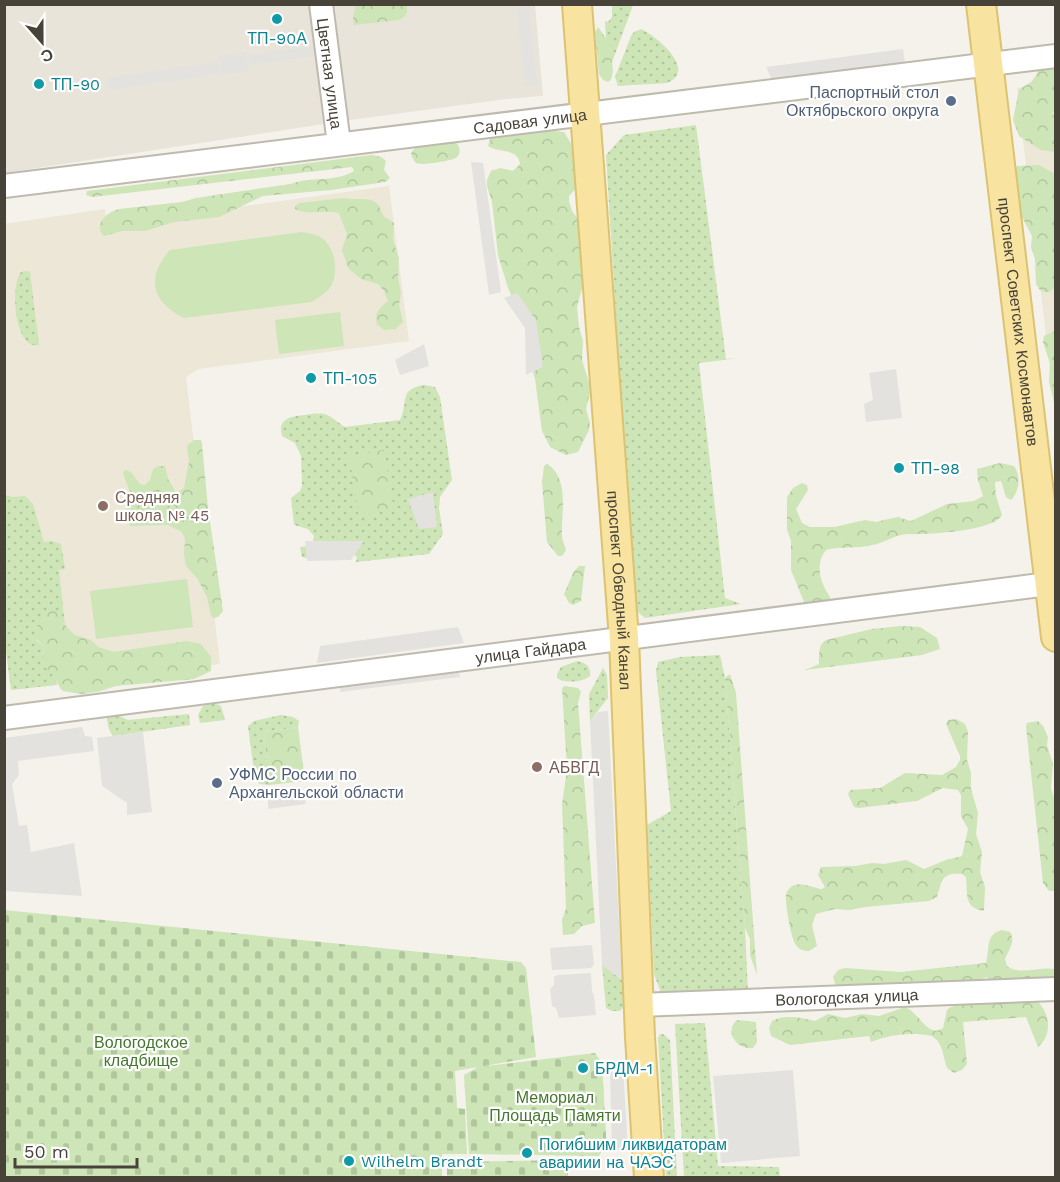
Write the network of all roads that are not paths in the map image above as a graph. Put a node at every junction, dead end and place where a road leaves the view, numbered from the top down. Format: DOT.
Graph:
graph roads {
  1 [pos="321,4"];
  2 [pos="577,4"];
  3 [pos="981,4"];
  4 [pos="1056,56"];
  5 [pos="988,64"];
  6 [pos="585,114"];
  7 [pos="339,144"];
  8 [pos="4,186"];
  9 [pos="1052,583"];
  10 [pos="1056,637"];
  11 [pos="624,639"];
  12 [pos="4,718"];
  13 [pos="1056,989"];
  14 [pos="639,1005"];
  15 [pos="649,1178"];
  1 -- 7 [label="street, Цветная улица"];
  2 -- 6 [label="main road, проспект Обводный Канал"];
  3 -- 5 [label="main road, проспект Советских Космонавтов"];
  4 -- 5 [label="street, Садовая улица"];
  5 -- 6 [label="street, Садовая улица"];
  5 -- 9 [label="main road, проспект Советских Космонавтов"];
  6 -- 7 [label="street, Садовая улица"];
  6 -- 11 [label="main road, проспект Обводный Канал"];
  7 -- 8 [label="street, Садовая улица"];
  9 -- 10 [label="main road, проспект Советских Космонавтов"];
  9 -- 11 [label="street, улица Гайдара"];
  11 -- 12 [label="street, улица Гайдара"];
  11 -- 14 [label="main road, проспект Обводный Канал"];
  13 -- 14 [label="street, Вологодская улица"];
  14 -- 15 [label="main road, проспект Обводный Канал"];
}
